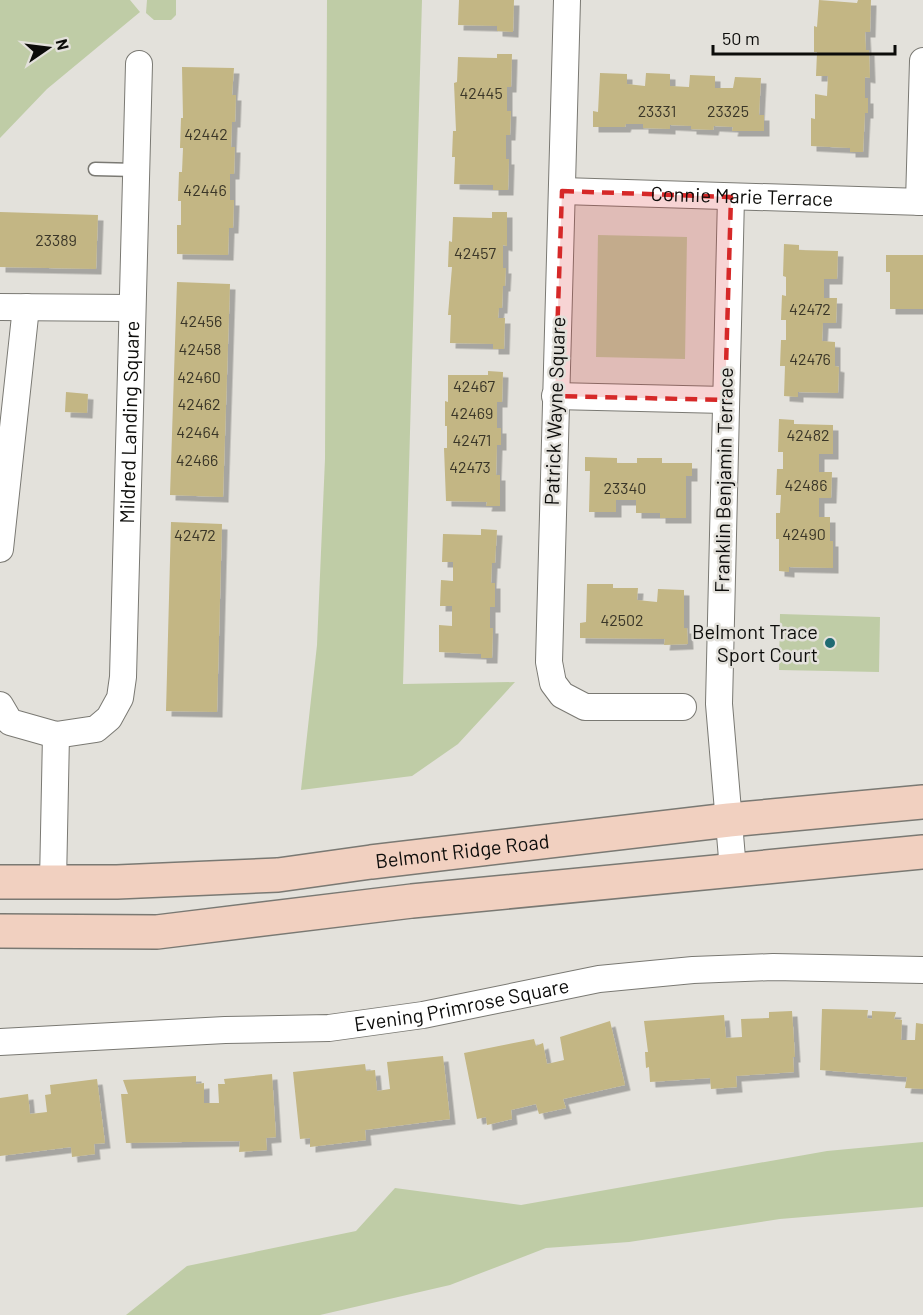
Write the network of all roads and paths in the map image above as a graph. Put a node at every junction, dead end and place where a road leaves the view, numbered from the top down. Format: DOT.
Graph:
graph roads {
  1 [pos="567,0"];
  2 [pos="923,61"];
  3 [pos="139,64"];
  4 [pos="95,169"];
  5 [pos="136,170"];
  6 [pos="562,191"];
  7 [pos="731,197"];
  8 [pos="921,202"];
  9 [pos="0,307"];
  10 [pos="26,307"];
  11 [pos="132,308"];
  12 [pos="555,396"];
  13 [pos="725,400"];
  14 [pos="0,549"];
  15 [pos="0,705"];
  16 [pos="683,707"];
  17 [pos="56,735"];
  18 [pos="923,802"];
  19 [pos="729,820"];
  20 [pos="923,852"];
  21 [pos="733,870"];
  22 [pos="0,882"];
  23 [pos="53,882"];
  24 [pos="0,930"];
  25 [pos="923,970"];
  26 [pos="0,1042"];
  1 -- 6 [label="street, Patrick Wayne Square"];
  2 -- 8 [label="street"];
  3 -- 5 [label="street, Mildred Landing Square"];
  4 -- 5 [label="lane"];
  5 -- 11 [label="street, Mildred Landing Square"];
  6 -- 7 [label="street, Connie Marie Terrace"];
  6 -- 12 [label="street, Patrick Wayne Square"];
  7 -- 8 [label="street, Connie Marie Terrace"];
  7 -- 13 [label="street, Franklin Benjamin Terrace"];
  9 -- 10 [label="street"];
  10 -- 11 [label="street"];
  10 -- 14 [label="street"];
  11 -- 17 [label="street, Mildred Landing Square"];
  12 -- 13 [label="street"];
  12 -- 16 [label="street, Patrick Wayne Square"];
  13 -- 19 [label="street, Franklin Benjamin Terrace"];
  15 -- 17 [label="street, Mildred Landing Square"];
  17 -- 23 [label="street"];
  18 -- 19 [label="main road, Belmont Ridge Road"];
  19 -- 21 [label="street, Franklin Benjamin Terrace"];
  19 -- 23 [label="main road, Belmont Ridge Road"];
  20 -- 21 [label="main road"];
  21 -- 24 [label="main road"];
  22 -- 23 [label="main road, Belmont Ridge Road"];
  25 -- 26 [label="street, Evening Primrose Square"];
}
